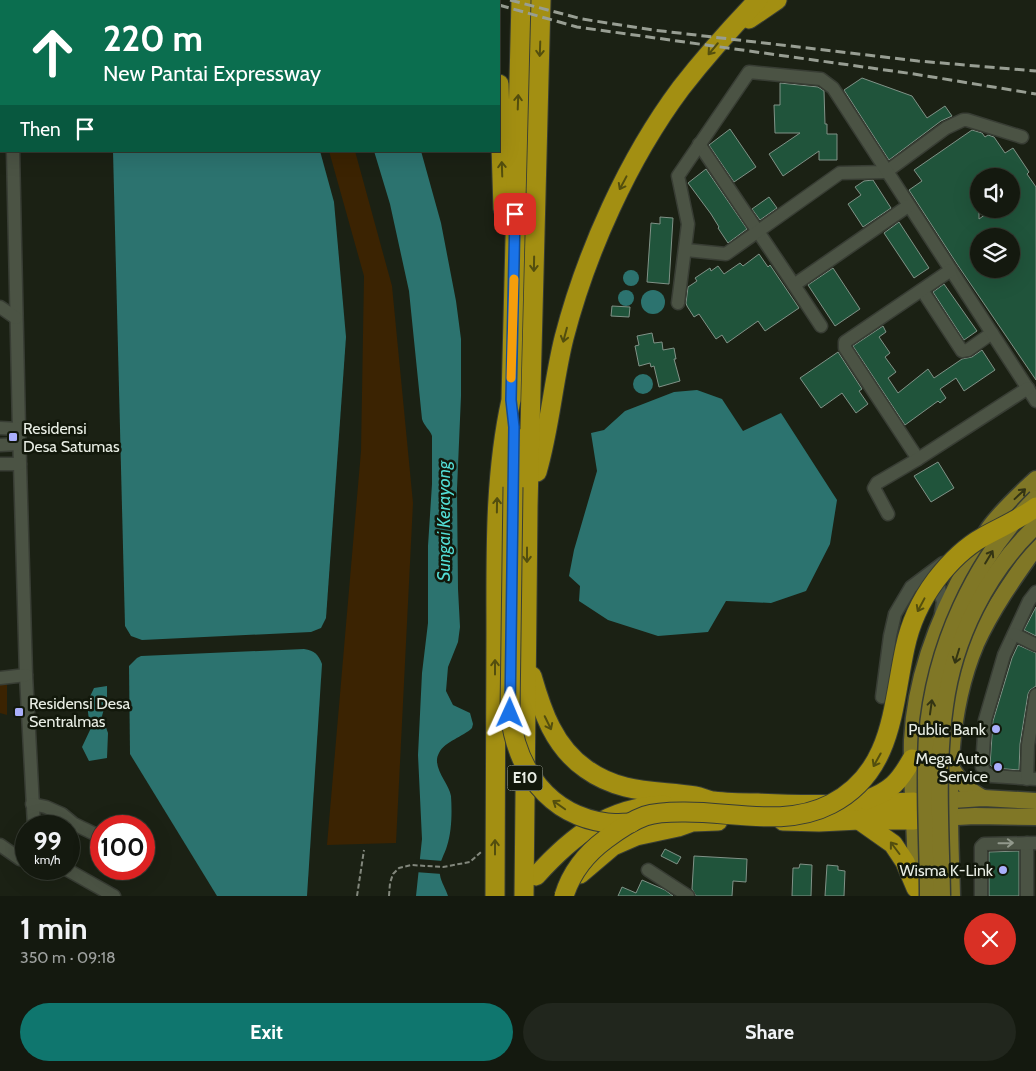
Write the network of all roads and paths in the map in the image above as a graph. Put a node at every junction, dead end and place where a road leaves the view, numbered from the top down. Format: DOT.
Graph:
graph roads {
  1 [pos="521,0"];
  2 [pos="541,0"];
  3 [pos="758,0"];
  4 [pos="777,0"];
  5 [pos="729,31"];
  6 [pos="500,115"];
  7 [pos="1022,137"];
  8 [pos="699,144"];
  9 [pos="13,152"];
  10 [pos="886,172"];
  11 [pos="908,206"];
  12 [pos="758,231"];
  13 [pos="686,250"];
  14 [pos="514,268"];
  15 [pos="951,270"];
  16 [pos="794,285"];
  17 [pos="922,290"];
  18 [pos="678,302"];
  19 [pos="0,307"];
  20 [pos="16,318"];
  21 [pos="821,326"];
  22 [pos="992,333"];
  23 [pos="1028,388"];
  24 [pos="511,400"];
  25 [pos="1036,401"];
  26 [pos="0,428"];
  27 [pos="19,429"];
  28 [pos="19,444"];
  29 [pos="0,445"];
  30 [pos="918,459"];
  31 [pos="0,464"];
  32 [pos="20,464"];
  33 [pos="1036,479"];
  34 [pos="1036,498"];
  35 [pos="528,506"];
  36 [pos="1036,508"];
  37 [pos="888,514"];
  38 [pos="1036,526"];
  39 [pos="989,528"];
  40 [pos="1036,547"];
  41 [pos="919,581"];
  42 [pos="1036,592"];
  43 [pos="939,623"];
  44 [pos="1014,634"];
  45 [pos="1036,645"];
  46 [pos="527,661"];
  47 [pos="26,675"];
  48 [pos="0,678"];
  49 [pos="1036,695"];
  50 [pos="882,697"];
  51 [pos="1034,718"];
  52 [pos="912,738"];
  53 [pos="952,742"];
  54 [pos="912,759"];
  55 [pos="950,766"];
  56 [pos="1031,779"];
  57 [pos="983,798"];
  58 [pos="949,800"];
  59 [pos="713,801"];
  60 [pos="1036,801"];
  61 [pos="32,804"];
  62 [pos="914,811"];
  63 [pos="856,812"];
  64 [pos="33,815"];
  65 [pos="975,816"];
  66 [pos="1036,817"];
  67 [pos="949,818"];
  68 [pos="692,822"];
  69 [pos="90,832"];
  70 [pos="950,841"];
  71 [pos="1031,843"];
  72 [pos="0,845"];
  73 [pos="364,850"];
  74 [pos="481,852"];
  75 [pos="15,856"];
  76 [pos="648,870"];
  77 [pos="536,876"];
  78 [pos="80,877"];
  79 [pos="951,878"];
  80 [pos="919,889"];
  81 [pos="114,896"];
  82 [pos="357,896"];
  83 [pos="389,896"];
  84 [pos="495,896"];
  85 [pos="524,896"];
  86 [pos="563,896"];
  87 [pos="688,896"];
  88 [pos="942,896"];
  89 [pos="952,896"];
  90 [pos="981,896"];
  91 [pos="1027,896"];
  14 -- 1 [label="highway, E10, one-way"];
  2 -- 35 [label="highway, E10, one-way"];
  3 -- 5 [label="highway"];
  4 -- 5 [label="highway"];
  5 -- 35 [label="highway, one-way"];
  14 -- 6 [label="highway, one-way"];
  7 -- 10 [label="street"];
  8 -- 10 [label="street"];
  8 -- 12 [label="street"];
  8 -- 13 [label="street"];
  9 -- 20 [label="street"];
  10 -- 11 [label="street"];
  10 -- 12 [label="street"];
  11 -- 15 [label="street"];
  11 -- 16 [label="street"];
  12 -- 13 [label="street"];
  12 -- 16 [label="street"];
  13 -- 18 [label="street"];
  14 -- 24 [label="highway, E10"];
  15 -- 17 [label="street"];
  15 -- 22 [label="street"];
  16 -- 21 [label="street"];
  17 -- 22 [label="street"];
  17 -- 30 [label="street"];
  19 -- 20 [label="street"];
  20 -- 27 [label="street"];
  22 -- 23 [label="street"];
  23 -- 25 [label="street"];
  23 -- 30 [label="street"];
  68 -- 24 [label="highway, one-way, bridge"];
  84 -- 24 [label="highway, E10, one-way"];
  26 -- 27 [label="street"];
  27 -- 28 [label="street"];
  28 -- 29 [label="street"];
  28 -- 32 [label="street"];
  30 -- 37 [label="street"];
  31 -- 32 [label="street"];
  32 -- 47 [label="street"];
  39 -- 33 [label="main road, one-way"];
  80 -- 34 [label="main road, one-way, bridge"];
  35 -- 46 [label="highway, E10, one-way"];
  36 -- 86 [label="highway, one-way, bridge"];
  38 -- 88 [label="main road, one-way, bridge"];
  39 -- 41 [label="street"];
  39 -- 43 [label="main road"];
  40 -- 53 [label="main road"];
  41 -- 43 [label="street"];
  41 -- 50 [label="street"];
  42 -- 44 [label="street"];
  43 -- 52 [label="main road"];
  44 -- 45 [label="street"];
  44 -- 56 [label="street"];
  46 -- 59 [label="highway, one-way"];
  46 -- 85 [label="highway, E10"];
  47 -- 48 [label="street"];
  47 -- 61 [label="street"];
  49 -- 51 [label="street"];
  51 -- 56 [label="street"];
  52 -- 53 [label="main road"];
  52 -- 54 [label="main road"];
  53 -- 55 [label="main road"];
  54 -- 62 [label="main road"];
  54 -- 63 [label="highway"];
  55 -- 57 [label="main road"];
  55 -- 58 [label="main road"];
  57 -- 58 [label="main road"];
  57 -- 60 [label="main road"];
  58 -- 62 [label="main road"];
  58 -- 67 [label="main road"];
  59 -- 63 [label="highway"];
  59 -- 77 [label="highway"];
  61 -- 64 [label="street"];
  61 -- 69 [label="street"];
  62 -- 63 [label="highway"];
  62 -- 67 [label="main road"];
  62 -- 80 [label="main road"];
  63 -- 68 [label="highway"];
  80 -- 63 [label="highway, one-way"];
  65 -- 66 [label="main road"];
  65 -- 67 [label="main road"];
  65 -- 70 [label="main road"];
  67 -- 70 [label="main road"];
  68 -- 86 [label="highway"];
  70 -- 79 [label="main road"];
  90 -- 71 [label="street, one-way"];
  71 -- 91 [label="street"];
  72 -- 75 [label="street"];
  73 -- 82 [label="path"];
  74 -- 83 [label="path"];
  76 -- 87 [label="street"];
  78 -- 81 [label="street"];
  79 -- 80 [label="main road"];
  79 -- 89 [label="main road"];
}
